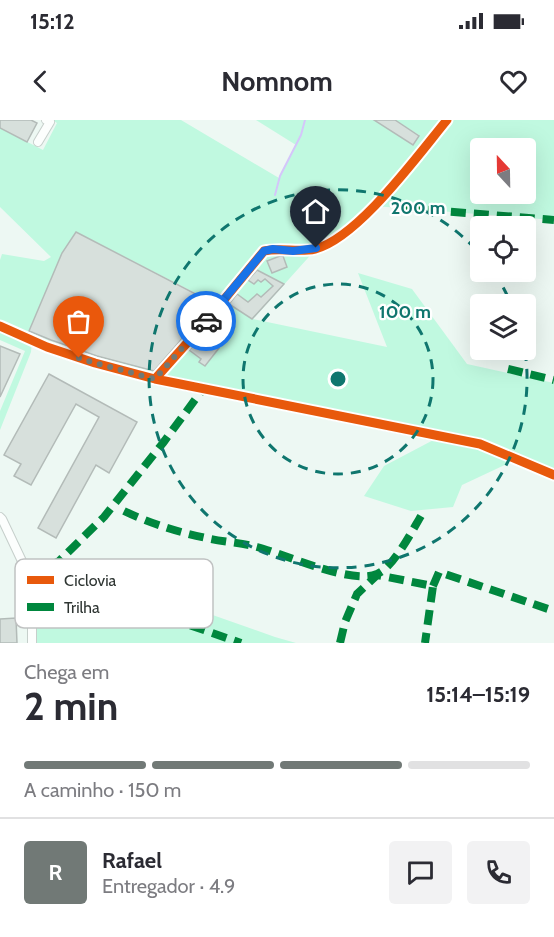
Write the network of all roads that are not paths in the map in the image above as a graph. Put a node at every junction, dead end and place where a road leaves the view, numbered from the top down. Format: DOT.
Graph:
graph roads {
  1 [pos="46,120"];
  2 [pos="447,120"];
  3 [pos="38,142"];
  4 [pos="0,326"];
  5 [pos="155,379"];
  6 [pos="524,462"];
  7 [pos="554,475"];
  8 [pos="554,481"];
  9 [pos="0,517"];
  10 [pos="21,559"];
  1 -- 3 [label="street"];
  2 -- 5 [label="street"];
  4 -- 5 [label="main road"];
  5 -- 6 [label="main road"];
  6 -- 7 [label="main road"];
  6 -- 8 [label="main road"];
  9 -- 10 [label="street"];
}
